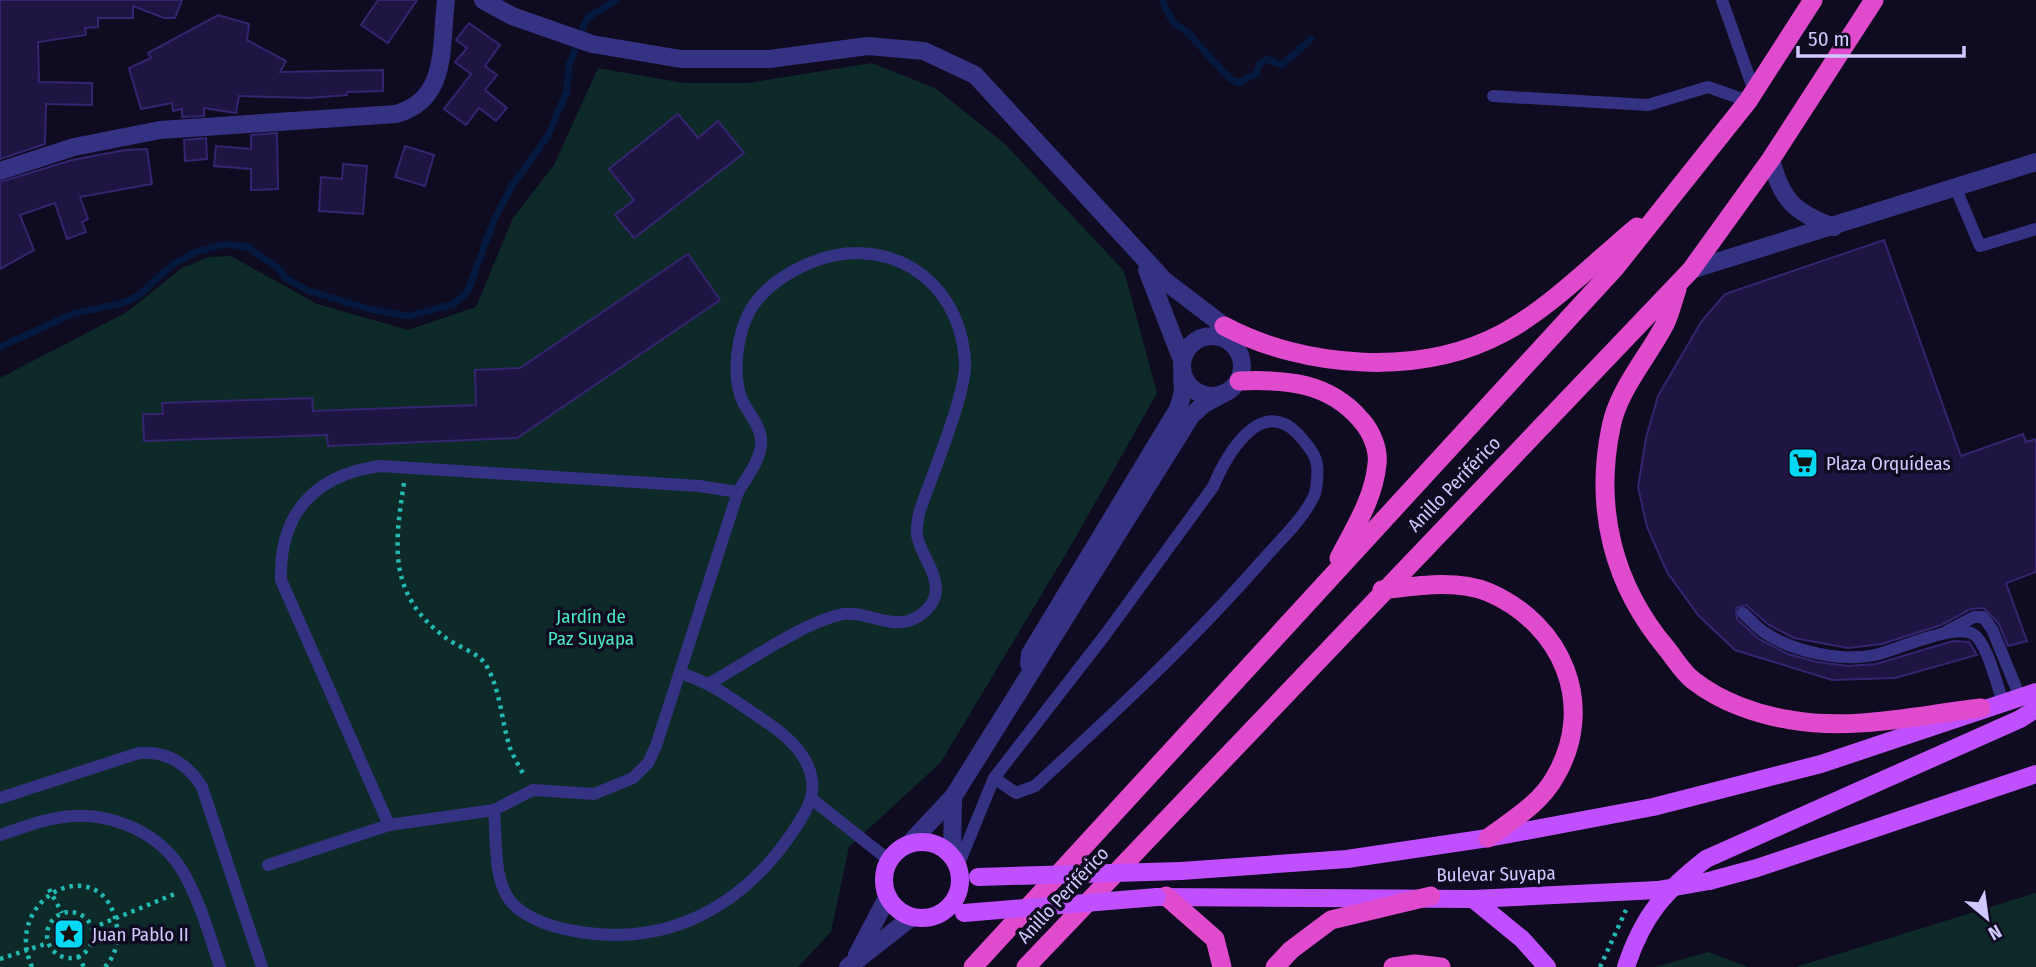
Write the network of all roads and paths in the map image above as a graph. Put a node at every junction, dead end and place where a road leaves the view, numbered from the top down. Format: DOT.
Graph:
graph roads {
  1 [pos="446,0"];
  2 [pos="483,0"];
  3 [pos="1721,0"];
  4 [pos="1813,0"];
  5 [pos="1874,0"];
  6 [pos="1493,96"];
  7 [pos="1751,96"];
  8 [pos="1770,159"];
  9 [pos="2036,162"];
  10 [pos="0,171"];
  11 [pos="1956,189"];
  12 [pos="1670,199"];
  13 [pos="1834,227"];
  14 [pos="2036,229"];
  15 [pos="1139,254"];
  16 [pos="1685,276"];
  17 [pos="1205,313"];
  18 [pos="1171,329"];
  19 [pos="1227,334"];
  20 [pos="1182,368"];
  21 [pos="1239,381"];
  22 [pos="1219,396"];
  23 [pos="407,467"];
  24 [pos="738,492"];
  25 [pos="1327,582"];
  26 [pos="1382,590"];
  27 [pos="1743,613"];
  28 [pos="1944,634"];
  29 [pos="680,673"];
  30 [pos="1032,674"];
  31 [pos="710,683"];
  32 [pos="2020,697"];
  33 [pos="1981,708"];
  34 [pos="2036,709"];
  35 [pos="2028,717"];
  36 [pos="2036,774"];
  37 [pos="994,778"];
  38 [pos="533,790"];
  39 [pos="953,797"];
  40 [pos="0,798"];
  41 [pos="813,800"];
  42 [pos="494,810"];
  43 [pos="389,825"];
  44 [pos="0,835"];
  45 [pos="1488,838"];
  46 [pos="908,845"];
  47 [pos="890,861"];
  48 [pos="268,865"];
  49 [pos="962,869"];
  50 [pos="191,887"];
  51 [pos="49,889"];
  52 [pos="1625,891"];
  53 [pos="888,896"];
  54 [pos="1162,896"];
  55 [pos="36,897"];
  56 [pos="1431,897"];
  57 [pos="1473,899"];
  58 [pos="62,913"];
  59 [pos="939,914"];
  60 [pos="912,917"];
  61 [pos="116,918"];
  62 [pos="92,928"];
  63 [pos="19,933"];
  64 [pos="1051,940"];
  65 [pos="48,943"];
  66 [pos="995,943"];
  67 [pos="23,952"];
  68 [pos="78,956"];
  69 [pos="0,959"];
  70 [pos="850,964"];
  71 [pos="32,967"];
  72 [pos="83,967"];
  73 [pos="105,967"];
  74 [pos="220,967"];
  75 [pos="262,967"];
  76 [pos="966,967"];
  77 [pos="973,967"];
  78 [pos="1026,967"];
  79 [pos="1034,967"];
  80 [pos="1222,967"];
  81 [pos="1275,967"];
  82 [pos="1393,967"];
  83 [pos="1441,967"];
  84 [pos="1547,967"];
  85 [pos="1600,967"];
  86 [pos="1626,967"];
  1 -- 10 [label="street"];
  2 -- 15 [label="street"];
  3 -- 7 [label="lane"];
  4 -- 7 [label="highway, Anillo Periférico"];
  5 -- 8 [label="highway, Anillo Periférico"];
  6 -- 7 [label="lane"];
  7 -- 12 [label="highway, Anillo Periférico"];
  8 -- 13 [label="street"];
  8 -- 16 [label="highway, Anillo Periférico"];
  9 -- 11 [label="street"];
  11 -- 13 [label="street"];
  11 -- 14 [label="lane"];
  12 -- 19 [label="highway"];
  12 -- 25 [label="highway, Anillo Periférico"];
  13 -- 16 [label="street"];
  15 -- 17 [label="street"];
  15 -- 18 [label="street"];
  16 -- 26 [label="highway, Anillo Periférico"];
  16 -- 33 [label="highway"];
  17 -- 18 [label="street"];
  17 -- 19 [label="street"];
  18 -- 20 [label="street"];
  19 -- 20 [label="street"];
  19 -- 21 [label="street"];
  20 -- 22 [label="street"];
  20 -- 30 [label="street"];
  21 -- 22 [label="street"];
  21 -- 25 [label="highway"];
  22 -- 30 [label="street"];
  23 -- 24 [label="lane"];
  23 -- 38 [label="path"];
  23 -- 43 [label="lane"];
  24 -- 29 [label="lane"];
  24 -- 31 [label="lane"];
  25 -- 66 [label="highway, Anillo Periférico"];
  26 -- 45 [label="highway"];
  26 -- 64 [label="highway, Anillo Periférico"];
  27 -- 28 [label="lane"];
  28 -- 32 [label="lane"];
  28 -- 32 [label="lane"];
  29 -- 31 [label="lane"];
  29 -- 38 [label="lane"];
  30 -- 39 [label="street"];
  31 -- 41 [label="lane"];
  32 -- 33 [label="main road, Bulevar Suyapa"];
  33 -- 45 [label="main road, Bulevar Suyapa"];
  34 -- 35 [label="main road"];
  35 -- 86 [label="main road"];
  36 -- 52 [label="main road, Bulevar Suyapa, bridge"];
  37 -- 37 [label="lane"];
  37 -- 49 [label="lane"];
  38 -- 42 [label="lane"];
  39 -- 46 [label="street"];
  39 -- 49 [label="street"];
  40 -- 75 [label="lane"];
  41 -- 42 [label="lane"];
  41 -- 47 [label="lane"];
  42 -- 43 [label="lane"];
  43 -- 48 [label="lane"];
  44 -- 50 [label="lane"];
  45 -- 49 [label="main road, Bulevar Suyapa, bridge"];
  46 -- 47 [label="main road"];
  46 -- 49 [label="main road"];
  47 -- 53 [label="main road"];
  49 -- 59 [label="main road"];
  50 -- 61 [label="path"];
  50 -- 74 [label="lane"];
  51 -- 55 [label="path"];
  51 -- 58 [label="path"];
  51 -- 61 [label="path"];
  52 -- 57 [label="main road, Bulevar Suyapa"];
  52 -- 85 [label="path"];
  53 -- 60 [label="main road"];
  53 -- 70 [label="street"];
  54 -- 56 [label="main road, Bulevar Suyapa"];
  54 -- 59 [label="main road, Bulevar Suyapa, bridge"];
  54 -- 80 [label="highway"];
  56 -- 57 [label="main road, Bulevar Suyapa"];
  56 -- 81 [label="highway"];
  57 -- 84 [label="main road"];
  58 -- 62 [label="path"];
  58 -- 65 [label="path"];
  59 -- 60 [label="main road"];
  60 -- 70 [label="street"];
  61 -- 62 [label="path"];
  61 -- 73 [label="path"];
  62 -- 68 [label="path"];
  63 -- 67 [label="path"];
  64 -- 78 [label="highway, Anillo Periférico"];
  64 -- 79 [label="highway"];
  65 -- 67 [label="path"];
  65 -- 68 [label="path"];
  66 -- 76 [label="highway"];
  66 -- 77 [label="highway, Anillo Periférico"];
  67 -- 69 [label="path"];
  67 -- 71 [label="path"];
  68 -- 72 [label="path"];
  82 -- 83 [label="highway"];
}
